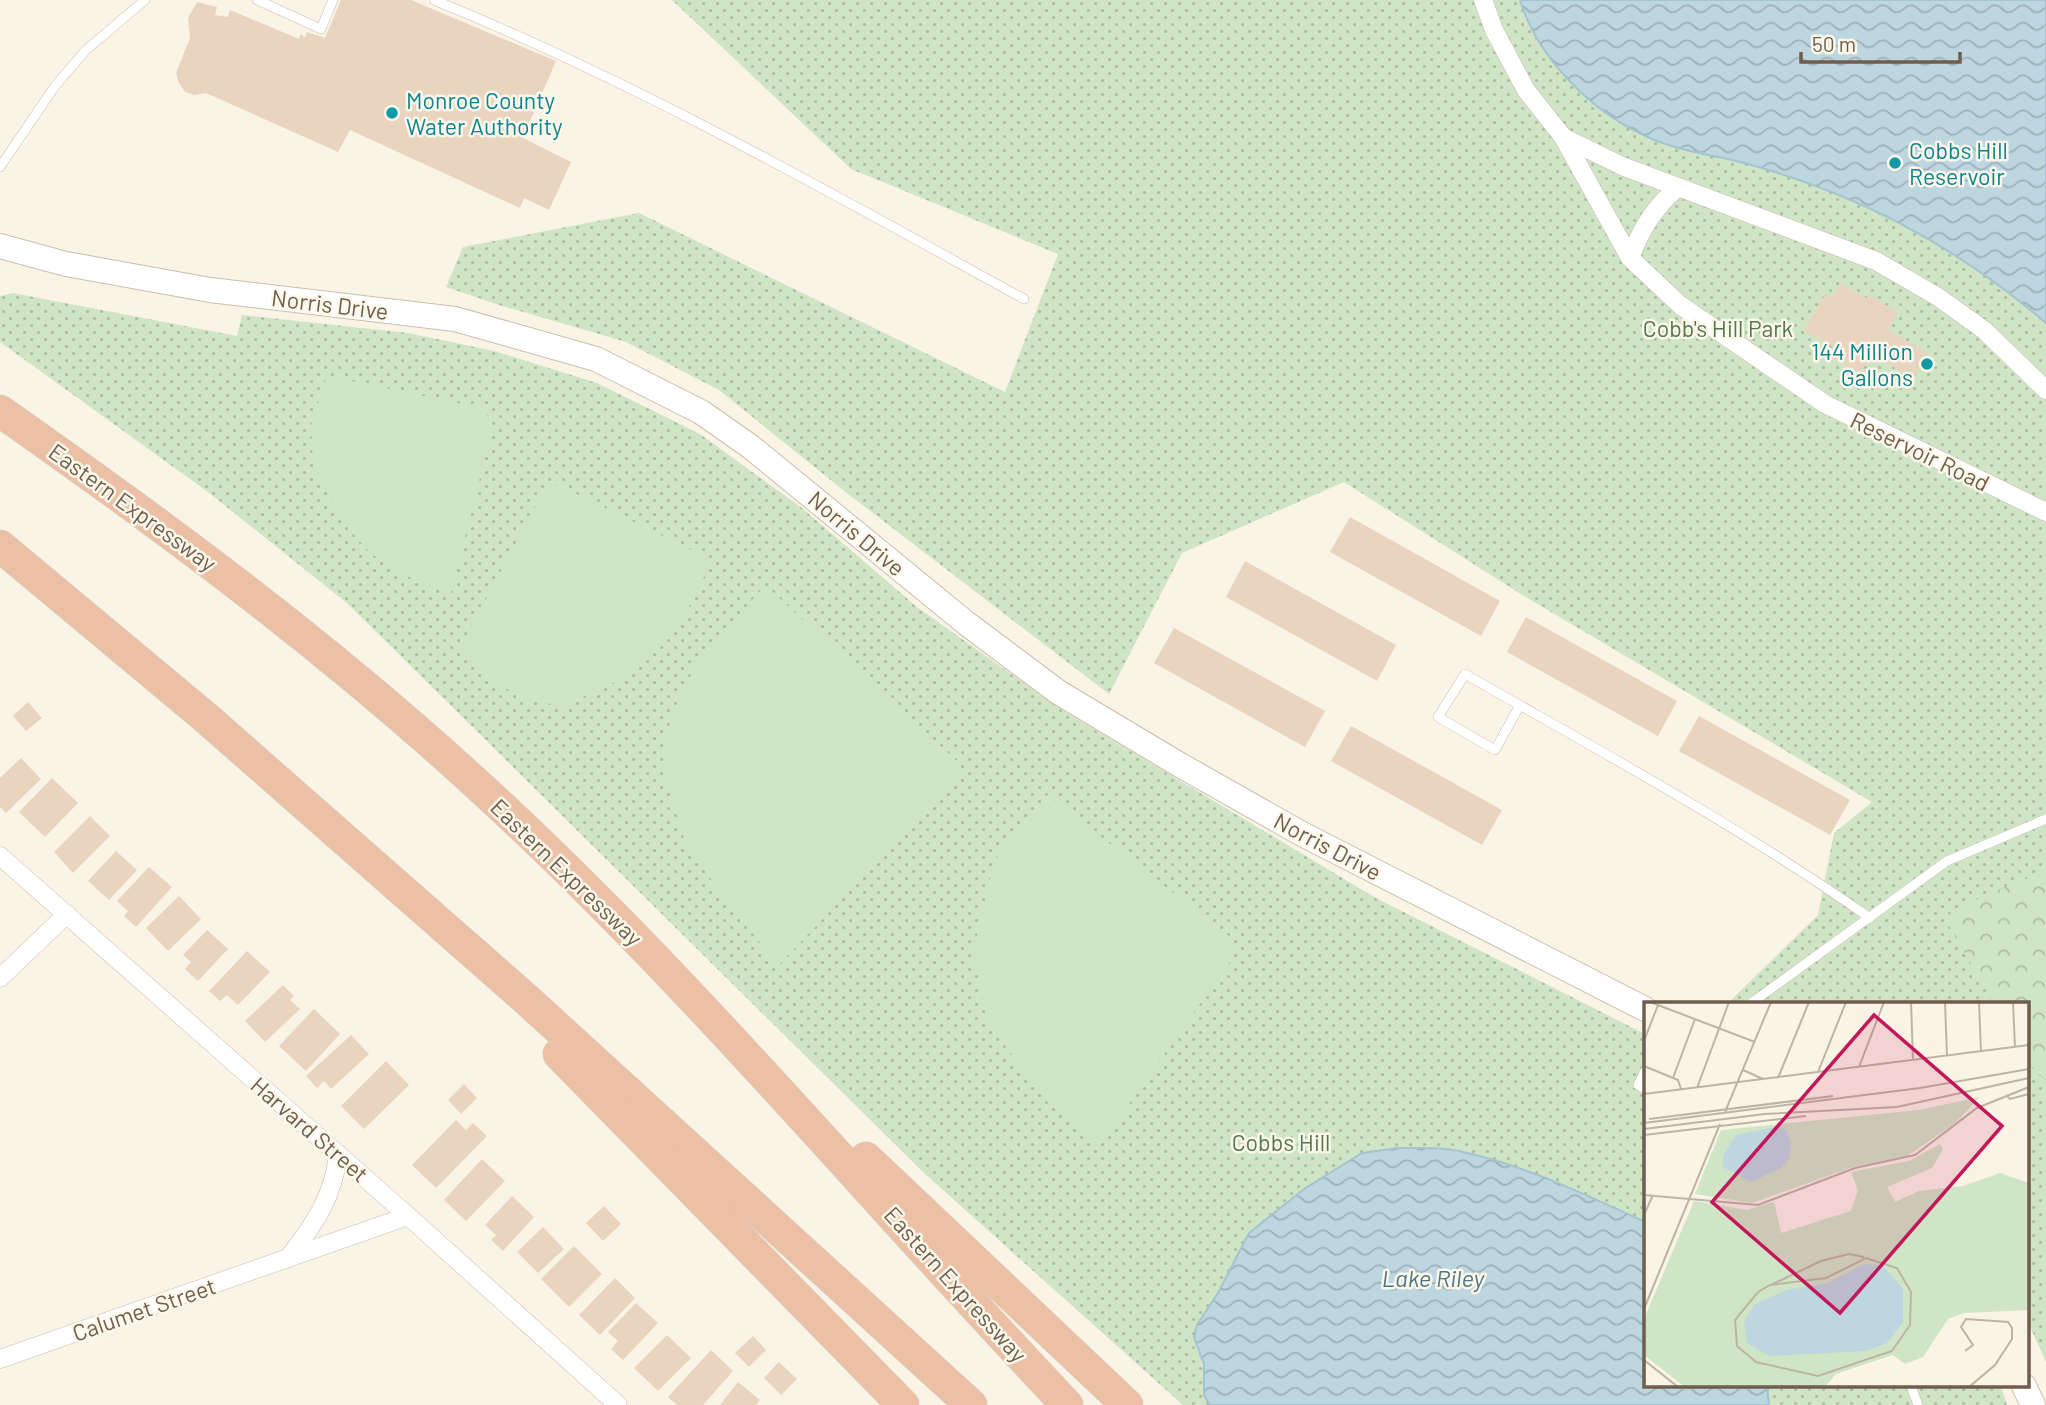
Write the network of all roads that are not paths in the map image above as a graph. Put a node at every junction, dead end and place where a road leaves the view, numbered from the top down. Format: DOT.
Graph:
graph roads {
  1 [pos="145,0"];
  2 [pos="257,0"];
  3 [pos="333,0"];
  4 [pos="434,0"];
  5 [pos="1483,0"];
  6 [pos="1563,137"];
  7 [pos="0,167"];
  8 [pos="1677,188"];
  9 [pos="0,246"];
  10 [pos="1630,258"];
  11 [pos="1024,299"];
  12 [pos="2046,390"];
  13 [pos="0,411"];
  14 [pos="2046,512"];
  15 [pos="0,546"];
  16 [pos="1520,705"];
  17 [pos="2046,819"];
  18 [pos="0,856"];
  19 [pos="382,873"];
  20 [pos="67,914"];
  21 [pos="1870,918"];
  22 [pos="648,952"];
  23 [pos="0,978"];
  24 [pos="1753,1002"];
  25 [pos="1644,1008"];
  26 [pos="1644,1073"];
  27 [pos="1644,1088"];
  28 [pos="338,1154"];
  29 [pos="408,1216"];
  30 [pos="288,1258"];
  31 [pos="0,1359"];
  32 [pos="1912,1388"];
  33 [pos="2025,1388"];
  34 [pos="618,1405"];
  35 [pos="903,1405"];
  36 [pos="971,1405"];
  37 [pos="1067,1405"];
  38 [pos="1127,1405"];
  39 [pos="1918,1405"];
  40 [pos="2033,1405"];
  1 -- 7 [label="lane"];
  2 -- 3 [label="lane"];
  4 -- 11 [label="lane"];
  5 -- 6 [label="street, Reservoir Road"];
  6 -- 8 [label="street, Reservoir Road"];
  6 -- 10 [label="street, Reservoir Road"];
  8 -- 10 [label="street"];
  8 -- 12 [label="street, Reservoir Road"];
  9 -- 25 [label="street, Norris Drive"];
  10 -- 14 [label="street, Reservoir Road"];
  13 -- 22 [label="highway, Eastern Expressway"];
  15 -- 19 [label="highway"];
  16 -- 16 [label="lane"];
  16 -- 21 [label="lane"];
  17 -- 21 [label="lane"];
  18 -- 20 [label="street, Harvard Street"];
  19 -- 35 [label="highway"];
  19 -- 36 [label="highway"];
  20 -- 23 [label="street"];
  20 -- 28 [label="street, Harvard Street"];
  21 -- 24 [label="lane"];
  22 -- 37 [label="highway, Eastern Expressway"];
  22 -- 38 [label="highway"];
  26 -- 27 [label="lane"];
  28 -- 29 [label="street, Harvard Street"];
  28 -- 30 [label="street"];
  29 -- 30 [label="street, Calumet Street"];
  29 -- 34 [label="street, Harvard Street"];
  30 -- 31 [label="street, Calumet Street"];
  32 -- 39 [label="lane"];
  33 -- 40 [label="street"];
}
